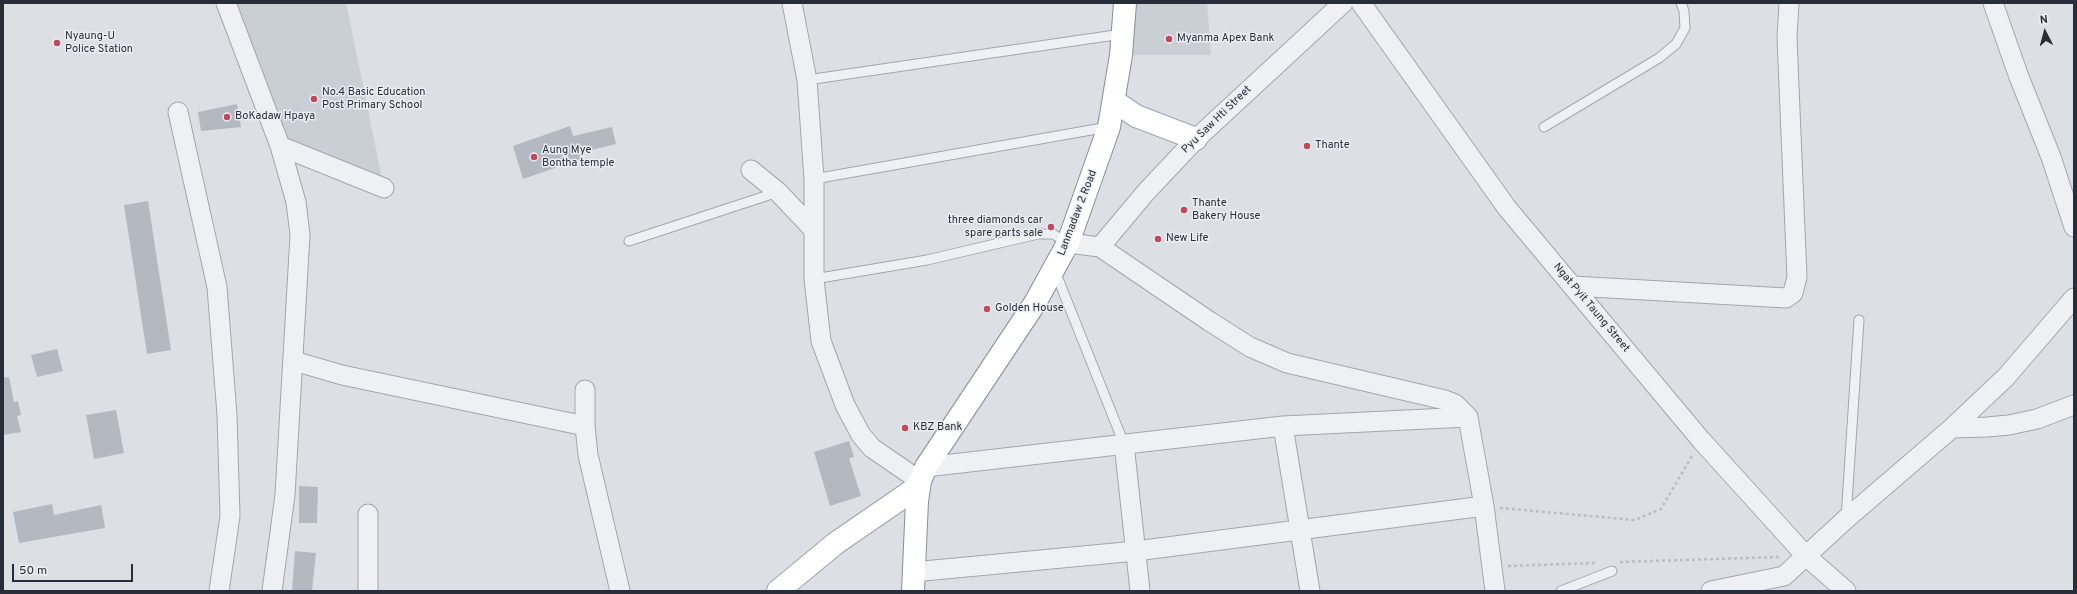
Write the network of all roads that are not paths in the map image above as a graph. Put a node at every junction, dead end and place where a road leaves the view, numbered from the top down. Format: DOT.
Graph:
graph roads {
  1 [pos="226,3"];
  2 [pos="792,3"];
  3 [pos="1125,3"];
  4 [pos="1343,3"];
  5 [pos="1361,3"];
  6 [pos="1681,3"];
  7 [pos="1789,3"];
  8 [pos="1993,3"];
  9 [pos="1124,34"];
  10 [pos="807,80"];
  11 [pos="1114,102"];
  12 [pos="178,112"];
  13 [pos="1110,127"];
  14 [pos="1544,127"];
  15 [pos="1196,139"];
  16 [pos="280,146"];
  17 [pos="752,170"];
  18 [pos="814,179"];
  19 [pos="384,188"];
  20 [pos="778,192"];
  21 [pos="2074,227"];
  22 [pos="813,229"];
  23 [pos="629,241"];
  24 [pos="1068,243"];
  25 [pos="1100,247"];
  26 [pos="1055,271"];
  27 [pos="814,279"];
  28 [pos="1573,286"];
  29 [pos="2074,298"];
  30 [pos="1859,320"];
  31 [pos="294,361"];
  32 [pos="585,390"];
  33 [pos="2073,407"];
  34 [pos="1468,416"];
  35 [pos="585,426"];
  36 [pos="1283,426"];
  37 [pos="1952,428"];
  38 [pos="1124,444"];
  39 [pos="922,478"];
  40 [pos="1484,506"];
  41 [pos="368,514"];
  42 [pos="1846,519"];
  43 [pos="1302,529"];
  44 [pos="1136,551"];
  45 [pos="1806,556"];
  46 [pos="1612,571"];
  47 [pos="913,581"];
  48 [pos="219,591"];
  49 [pos="272,591"];
  50 [pos="368,591"];
  51 [pos="620,591"];
  52 [pos="778,591"];
  53 [pos="1140,591"];
  54 [pos="1310,591"];
  55 [pos="1495,591"];
  56 [pos="1562,591"];
  57 [pos="1711,591"];
  58 [pos="1846,591"];
  1 -- 16 [label="street"];
  2 -- 10 [label="street"];
  3 -- 9 [label="main road, Lanmadaw 2 Road"];
  4 -- 15 [label="street, Pyu Saw Hti Street"];
  5 -- 28 [label="street, Ngat Pyit Taung Street"];
  6 -- 14 [label="lane"];
  7 -- 28 [label="street"];
  8 -- 21 [label="street"];
  9 -- 10 [label="lane"];
  9 -- 11 [label="main road, Lanmadaw 2 Road"];
  10 -- 18 [label="street"];
  11 -- 13 [label="main road, Lanmadaw 2 Road"];
  11 -- 15 [label="main road"];
  12 -- 48 [label="street"];
  13 -- 18 [label="lane"];
  13 -- 24 [label="main road, Lanmadaw 2 Road"];
  15 -- 25 [label="street, Pyu Saw Hti Street"];
  16 -- 19 [label="street"];
  16 -- 31 [label="street"];
  17 -- 20 [label="street"];
  18 -- 22 [label="street"];
  20 -- 22 [label="street"];
  20 -- 23 [label="lane"];
  22 -- 27 [label="street"];
  24 -- 25 [label="street"];
  24 -- 26 [label="main road, Lanmadaw 2 Road"];
  24 -- 27 [label="lane"];
  25 -- 34 [label="street"];
  26 -- 38 [label="lane"];
  26 -- 39 [label="main road, Lanmadaw 2 Road"];
  27 -- 39 [label="street"];
  28 -- 45 [label="street, Ngat Pyit Taung Street"];
  29 -- 37 [label="street"];
  30 -- 42 [label="lane"];
  31 -- 35 [label="street"];
  31 -- 49 [label="street"];
  32 -- 35 [label="street"];
  33 -- 37 [label="street"];
  34 -- 36 [label="street"];
  34 -- 40 [label="street"];
  35 -- 51 [label="street"];
  36 -- 38 [label="street"];
  36 -- 43 [label="street"];
  37 -- 42 [label="street"];
  38 -- 39 [label="street"];
  38 -- 44 [label="street"];
  39 -- 47 [label="main road"];
  39 -- 52 [label="main road"];
  40 -- 43 [label="street"];
  40 -- 55 [label="street"];
  41 -- 50 [label="street"];
  42 -- 45 [label="street"];
  43 -- 44 [label="street"];
  43 -- 54 [label="street"];
  44 -- 47 [label="street"];
  44 -- 53 [label="street"];
  45 -- 57 [label="street"];
  45 -- 58 [label="street, Ngat Pyit Taung Street"];
  46 -- 56 [label="lane"];
}
